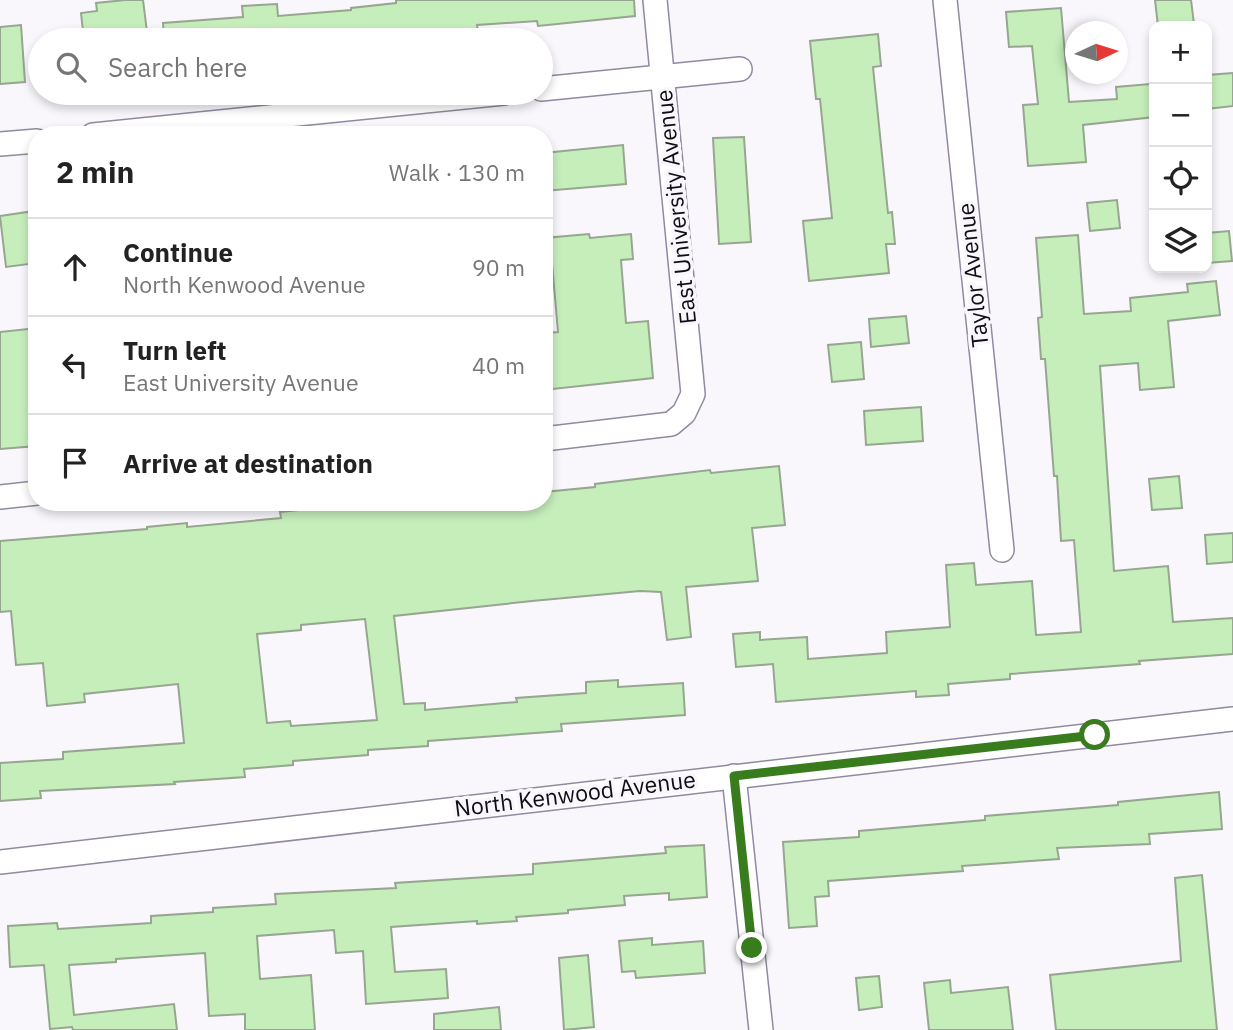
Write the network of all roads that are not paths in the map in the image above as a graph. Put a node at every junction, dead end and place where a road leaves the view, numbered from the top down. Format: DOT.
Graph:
graph roads {
  1 [pos="655,0"];
  2 [pos="945,0"];
  3 [pos="740,69"];
  4 [pos="663,76"];
  5 [pos="553,88"];
  6 [pos="387,105"];
  7 [pos="181,126"];
  8 [pos="28,142"];
  9 [pos="0,144"];
  10 [pos="553,438"];
  11 [pos="28,494"];
  12 [pos="0,496"];
  13 [pos="1002,550"];
  14 [pos="1233,719"];
  15 [pos="734,776"];
  16 [pos="0,862"];
  17 [pos="761,1030"];
  1 -- 4 [label="street, East University Avenue"];
  2 -- 13 [label="street, Taylor Avenue"];
  3 -- 4 [label="street"];
  4 -- 5 [label="street"];
  4 -- 10 [label="street, East University Avenue"];
  6 -- 7 [label="street"];
  8 -- 9 [label="street"];
  11 -- 12 [label="street"];
  14 -- 15 [label="street, North Kenwood Avenue"];
  15 -- 16 [label="street, North Kenwood Avenue"];
  15 -- 17 [label="street"];
}
